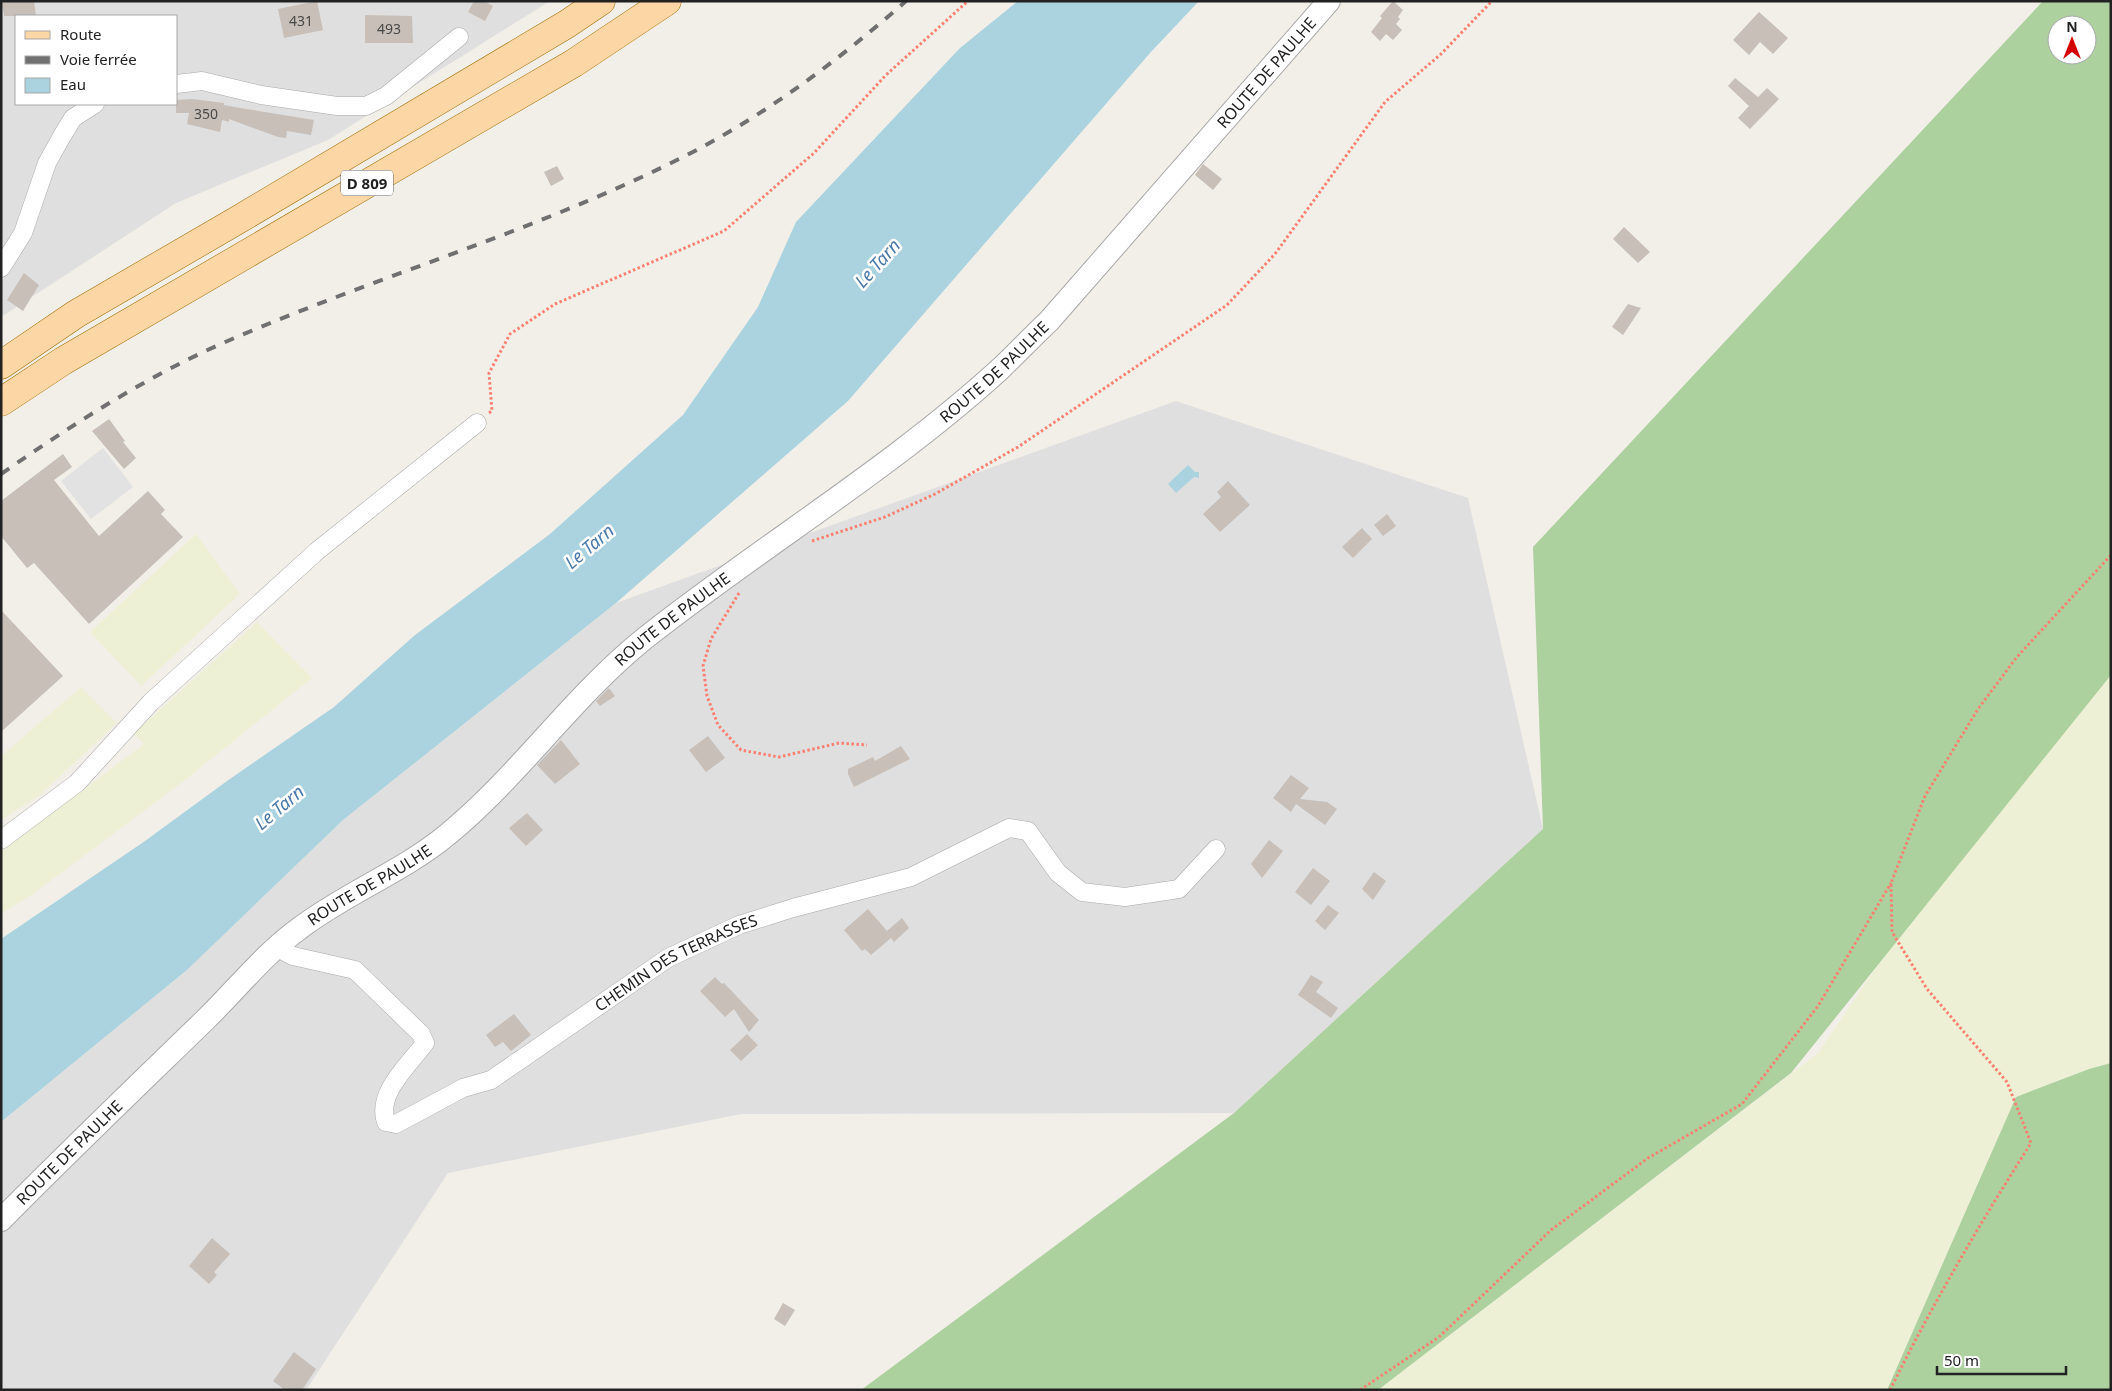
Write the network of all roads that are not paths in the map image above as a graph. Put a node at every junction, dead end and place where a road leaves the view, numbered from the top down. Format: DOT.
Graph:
graph roads {
  1 [pos="601,1"];
  2 [pos="668,1"];
  3 [pos="1329,1"];
  4 [pos="459,37"];
  5 [pos="178,84"];
  6 [pos="93,105"];
  7 [pos="1,268"];
  8 [pos="1,365"];
  9 [pos="1,402"];
  10 [pos="477,423"];
  11 [pos="1,840"];
  12 [pos="1216,849"];
  13 [pos="276,947"];
  14 [pos="1,1220"];
  1 -- 8 [label="main road, D 809"];
  2 -- 9 [label="main road, D 809"];
  3 -- 13 [label="street, ROUTE DE PAULHE"];
  4 -- 5 [label="street"];
  6 -- 7 [label="street"];
  10 -- 11 [label="street"];
  12 -- 13 [label="street, CHEMIN DES TERRASSES"];
  13 -- 14 [label="street, ROUTE DE PAULHE"];
}
